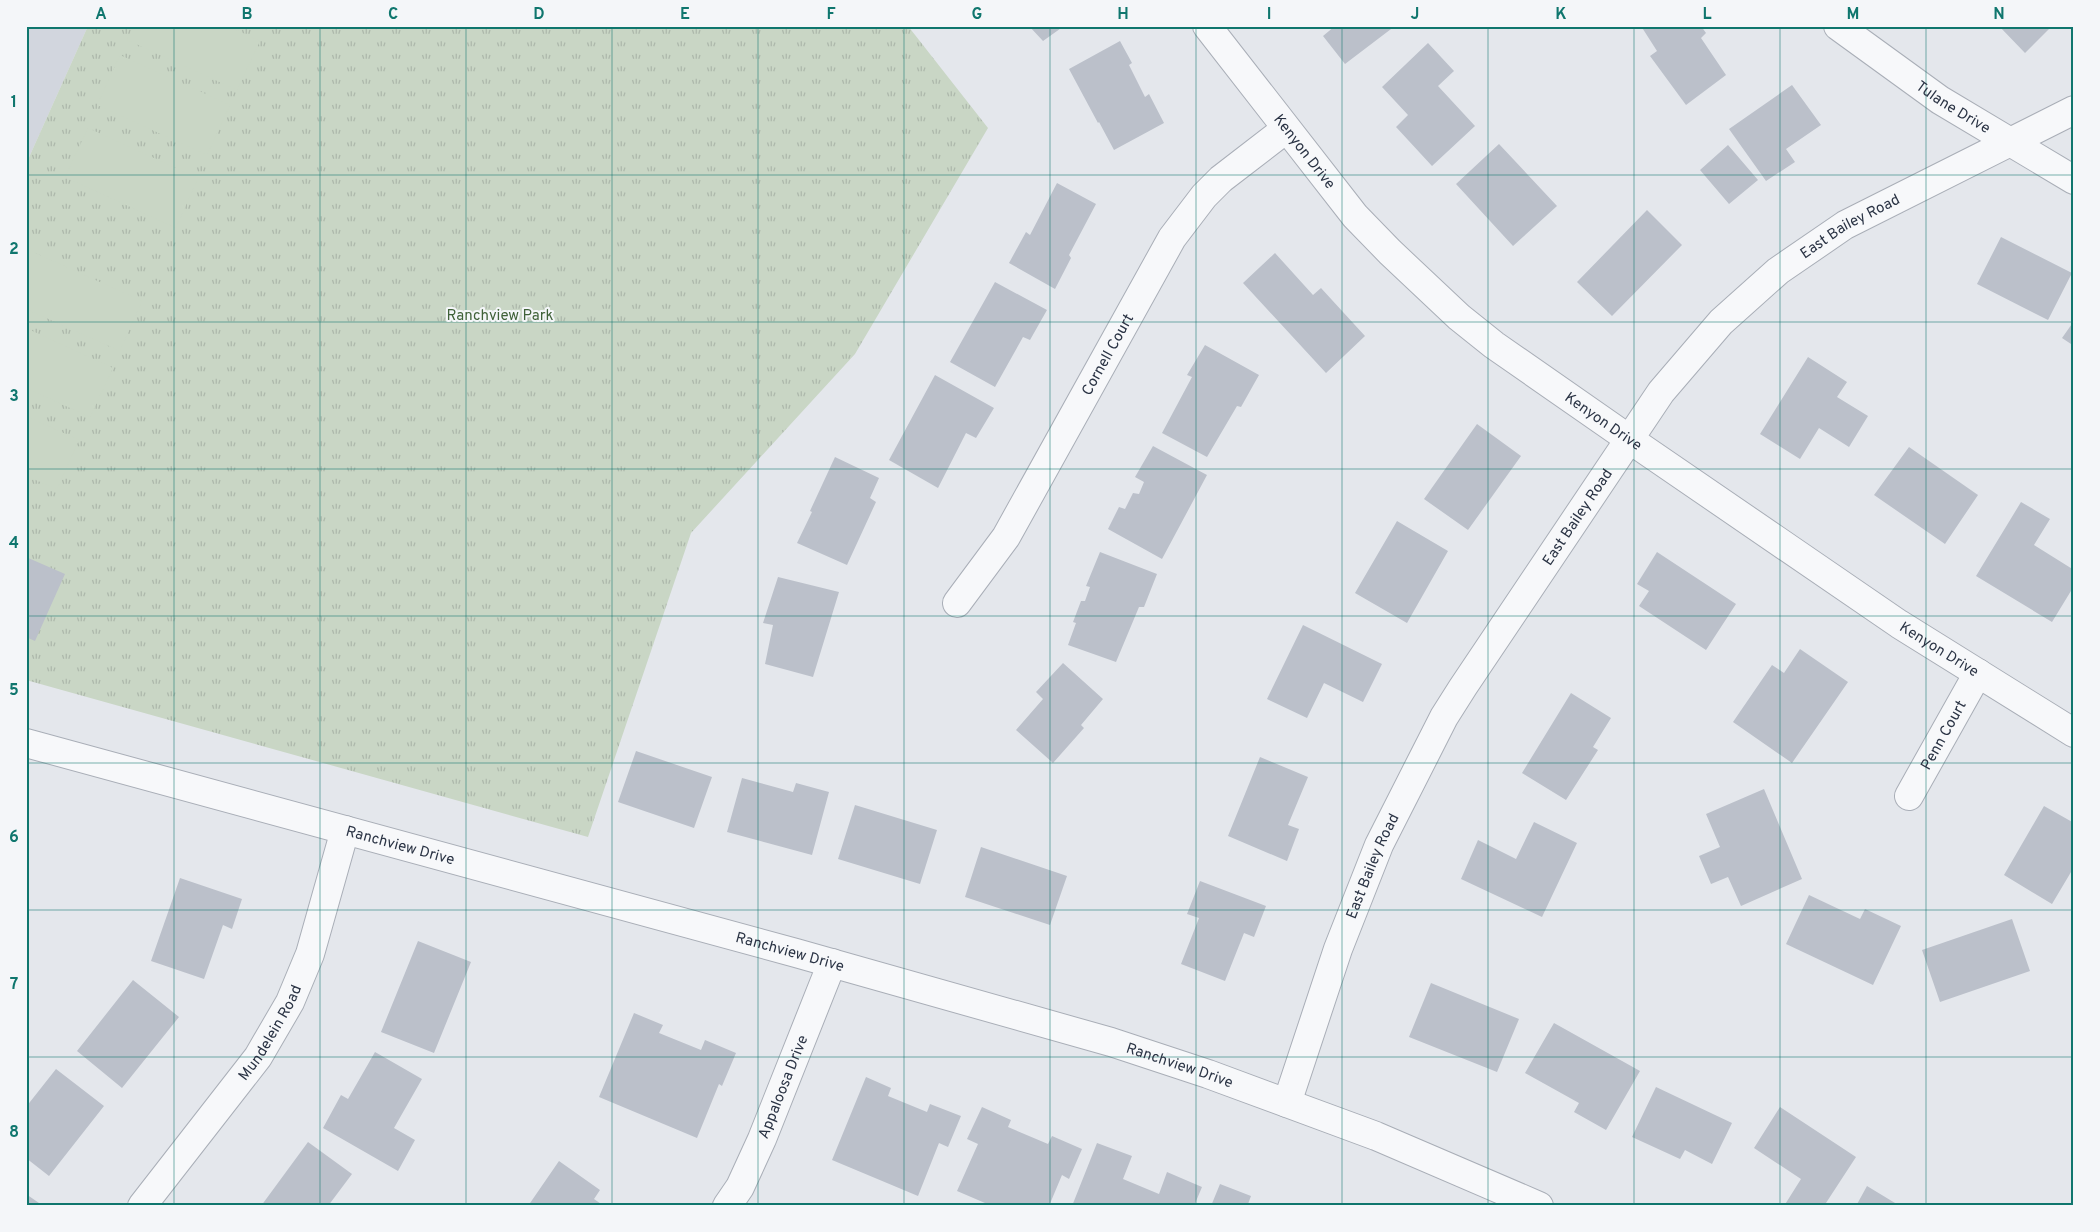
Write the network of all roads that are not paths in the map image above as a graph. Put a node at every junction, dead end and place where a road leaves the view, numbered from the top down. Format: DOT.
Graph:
graph roads {
  1 [pos="1207,26"];
  2 [pos="1838,26"];
  3 [pos="2074,110"];
  4 [pos="1286,129"];
  5 [pos="2010,143"];
  6 [pos="2074,180"];
  7 [pos="1629,439"];
  8 [pos="957,602"];
  9 [pos="1978,673"];
  10 [pos="2074,733"];
  11 [pos="26,743"];
  12 [pos="1908,796"];
  13 [pos="345,830"];
  14 [pos="832,963"];
  15 [pos="1287,1103"];
  16 [pos="142,1206"];
  17 [pos="727,1206"];
  18 [pos="1539,1206"];
  1 -- 4 [label="street, Kenyon Drive"];
  2 -- 5 [label="street, Tulane Drive"];
  3 -- 5 [label="street, East Bailey Road"];
  4 -- 7 [label="street, Kenyon Drive"];
  4 -- 8 [label="street, Cornell Court"];
  5 -- 6 [label="street, Tulane Drive"];
  5 -- 7 [label="street, East Bailey Road"];
  7 -- 9 [label="street, Kenyon Drive"];
  7 -- 15 [label="street, East Bailey Road"];
  9 -- 10 [label="street, Kenyon Drive"];
  9 -- 12 [label="street, Penn Court"];
  11 -- 13 [label="street, Ranchview Drive"];
  13 -- 14 [label="street, Ranchview Drive"];
  13 -- 16 [label="street, Mundelein Road"];
  14 -- 15 [label="street, Ranchview Drive"];
  14 -- 17 [label="street, Appaloosa Drive"];
  15 -- 18 [label="street, Ranchview Drive"];
}
